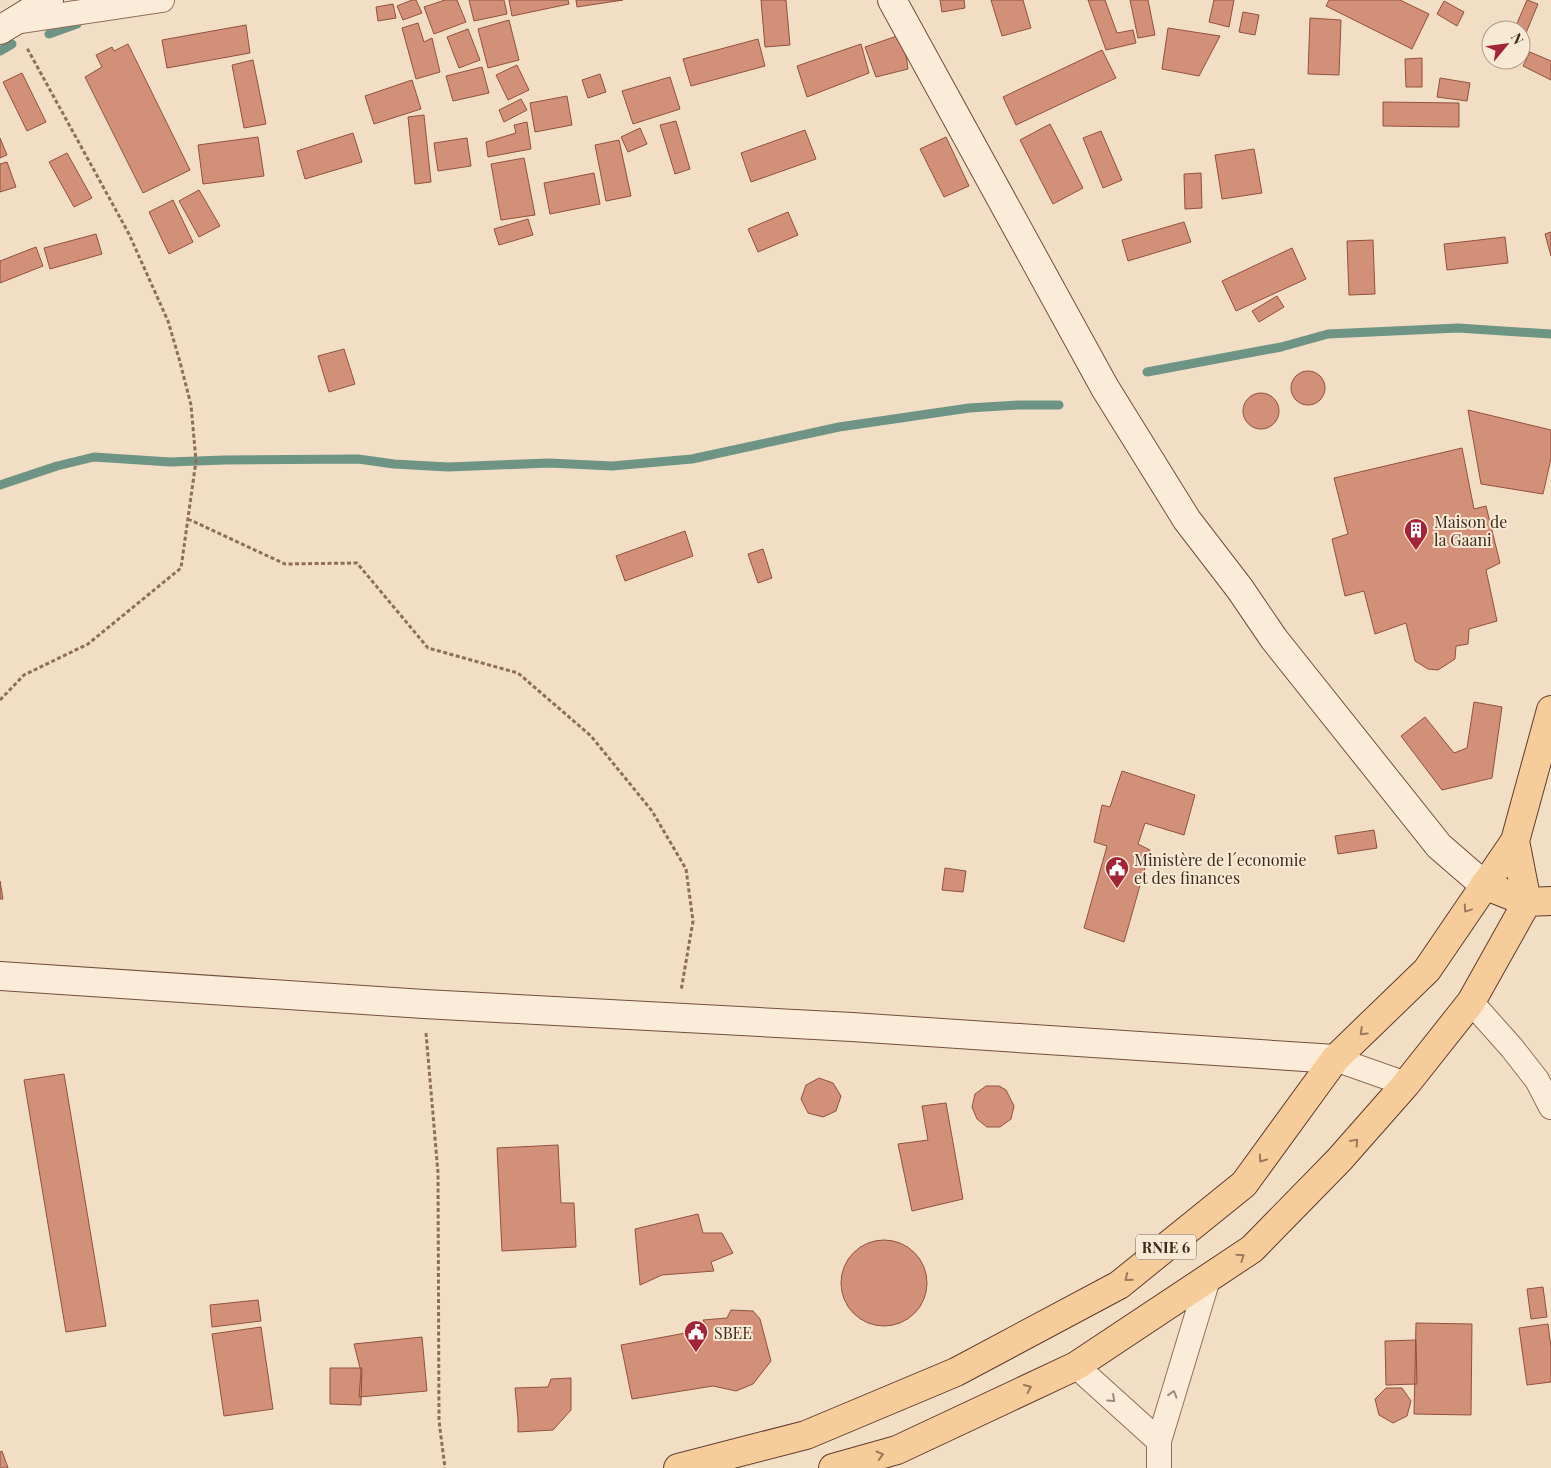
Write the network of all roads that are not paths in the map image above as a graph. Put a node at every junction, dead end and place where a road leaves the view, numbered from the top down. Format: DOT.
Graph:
graph roads {
  1 [pos="49,0"];
  2 [pos="162,0"];
  3 [pos="892,0"];
  4 [pos="6,26"];
  5 [pos="1551,710"];
  6 [pos="1515,840"];
  7 [pos="1484,885"];
  8 [pos="1539,902"];
  9 [pos="0,976"];
  10 [pos="1471,1002"];
  11 [pos="1335,1060"];
  12 [pos="1406,1084"];
  13 [pos="1551,1107"];
  14 [pos="1208,1279"];
  15 [pos="1076,1366"];
  16 [pos="1159,1441"];
  17 [pos="678,1468"];
  18 [pos="833,1468"];
  19 [pos="1159,1468"];
  1 -- 4 [label="street"];
  2 -- 4 [label="street"];
  3 -- 7 [label="street"];
  5 -- 6 [label="main road, RNIE 6"];
  6 -- 7 [label="main road, RNIE 6"];
  6 -- 8 [label="main road, RNIE 6"];
  7 -- 8 [label="main road"];
  7 -- 11 [label="main road, RNIE 6, one-way"];
  8 -- 10 [label="main road, RNIE 6"];
  9 -- 11 [label="street"];
  10 -- 12 [label="main road, RNIE 6"];
  10 -- 13 [label="street"];
  11 -- 12 [label="street"];
  11 -- 17 [label="main road, RNIE 6, one-way"];
  14 -- 12 [label="main road, RNIE 6, one-way"];
  14 -- 15 [label="main road, RNIE 6"];
  16 -- 14 [label="street, one-way"];
  15 -- 16 [label="street, one-way"];
  18 -- 15 [label="main road, RNIE 6, one-way"];
  16 -- 19 [label="street"];
}
